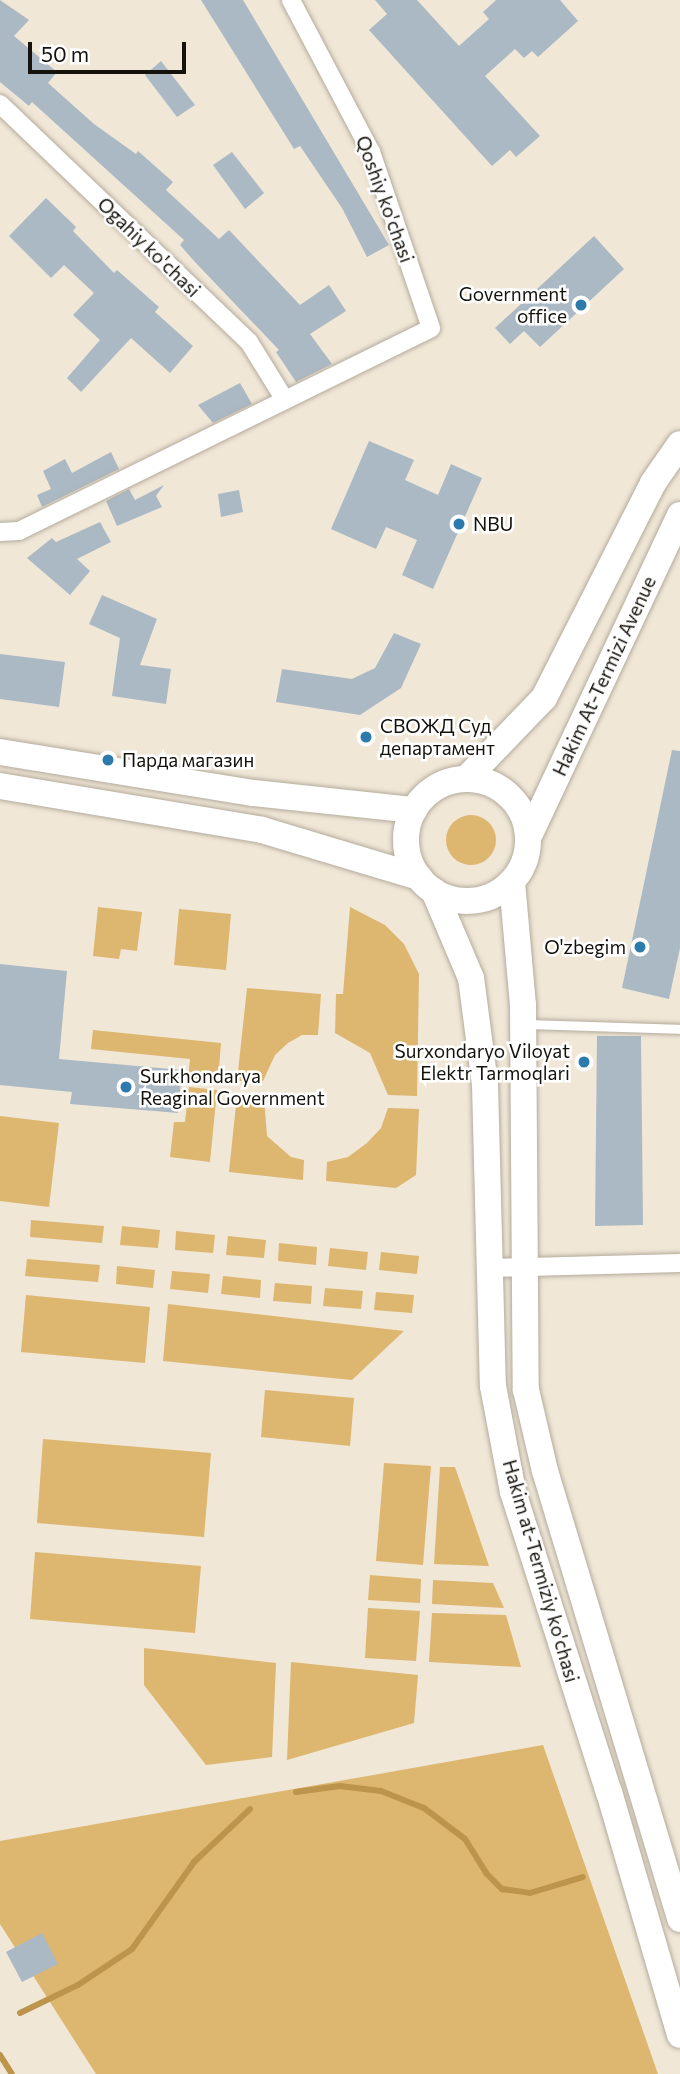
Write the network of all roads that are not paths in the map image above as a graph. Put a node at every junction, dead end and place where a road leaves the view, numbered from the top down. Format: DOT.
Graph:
graph roads {
  1 [pos="291,0"];
  2 [pos="0,104"];
  3 [pos="285,400"];
  4 [pos="680,444"];
  5 [pos="680,515"];
  6 [pos="0,532"];
  7 [pos="0,752"];
  8 [pos="466,779"];
  9 [pos="0,786"];
  10 [pos="414,810"];
  11 [pos="528,838"];
  12 [pos="512,882"];
  13 [pos="427,884"];
  14 [pos="523,1024"];
  15 [pos="680,1029"];
  16 [pos="680,1264"];
  17 [pos="489,1268"];
  18 [pos="523,1269"];
  19 [pos="680,1919"];
  20 [pos="680,2035"];
  1 -- 3 [label="street, Qoshiy ko'chasi"];
  2 -- 3 [label="street, Ogahiy ko'chasi"];
  3 -- 6 [label="street"];
  4 -- 8 [label="main road"];
  5 -- 11 [label="main road, Hakim At-Termizi Avenue"];
  7 -- 10 [label="main road"];
  8 -- 10 [label="main road"];
  8 -- 11 [label="main road"];
  9 -- 13 [label="main road"];
  10 -- 13 [label="main road"];
  11 -- 12 [label="main road"];
  12 -- 13 [label="main road"];
  12 -- 14 [label="main road, Hakim at-Termiziy ko'chasi"];
  13 -- 17 [label="main road, Hakim at-Termiziy ko'chasi"];
  14 -- 15 [label="lane"];
  14 -- 18 [label="main road, Hakim at-Termiziy ko'chasi"];
  16 -- 18 [label="street"];
  17 -- 18 [label="street"];
  17 -- 20 [label="main road, Hakim at-Termiziy ko'chasi"];
  18 -- 19 [label="main road, Hakim at-Termiziy ko'chasi"];
}
